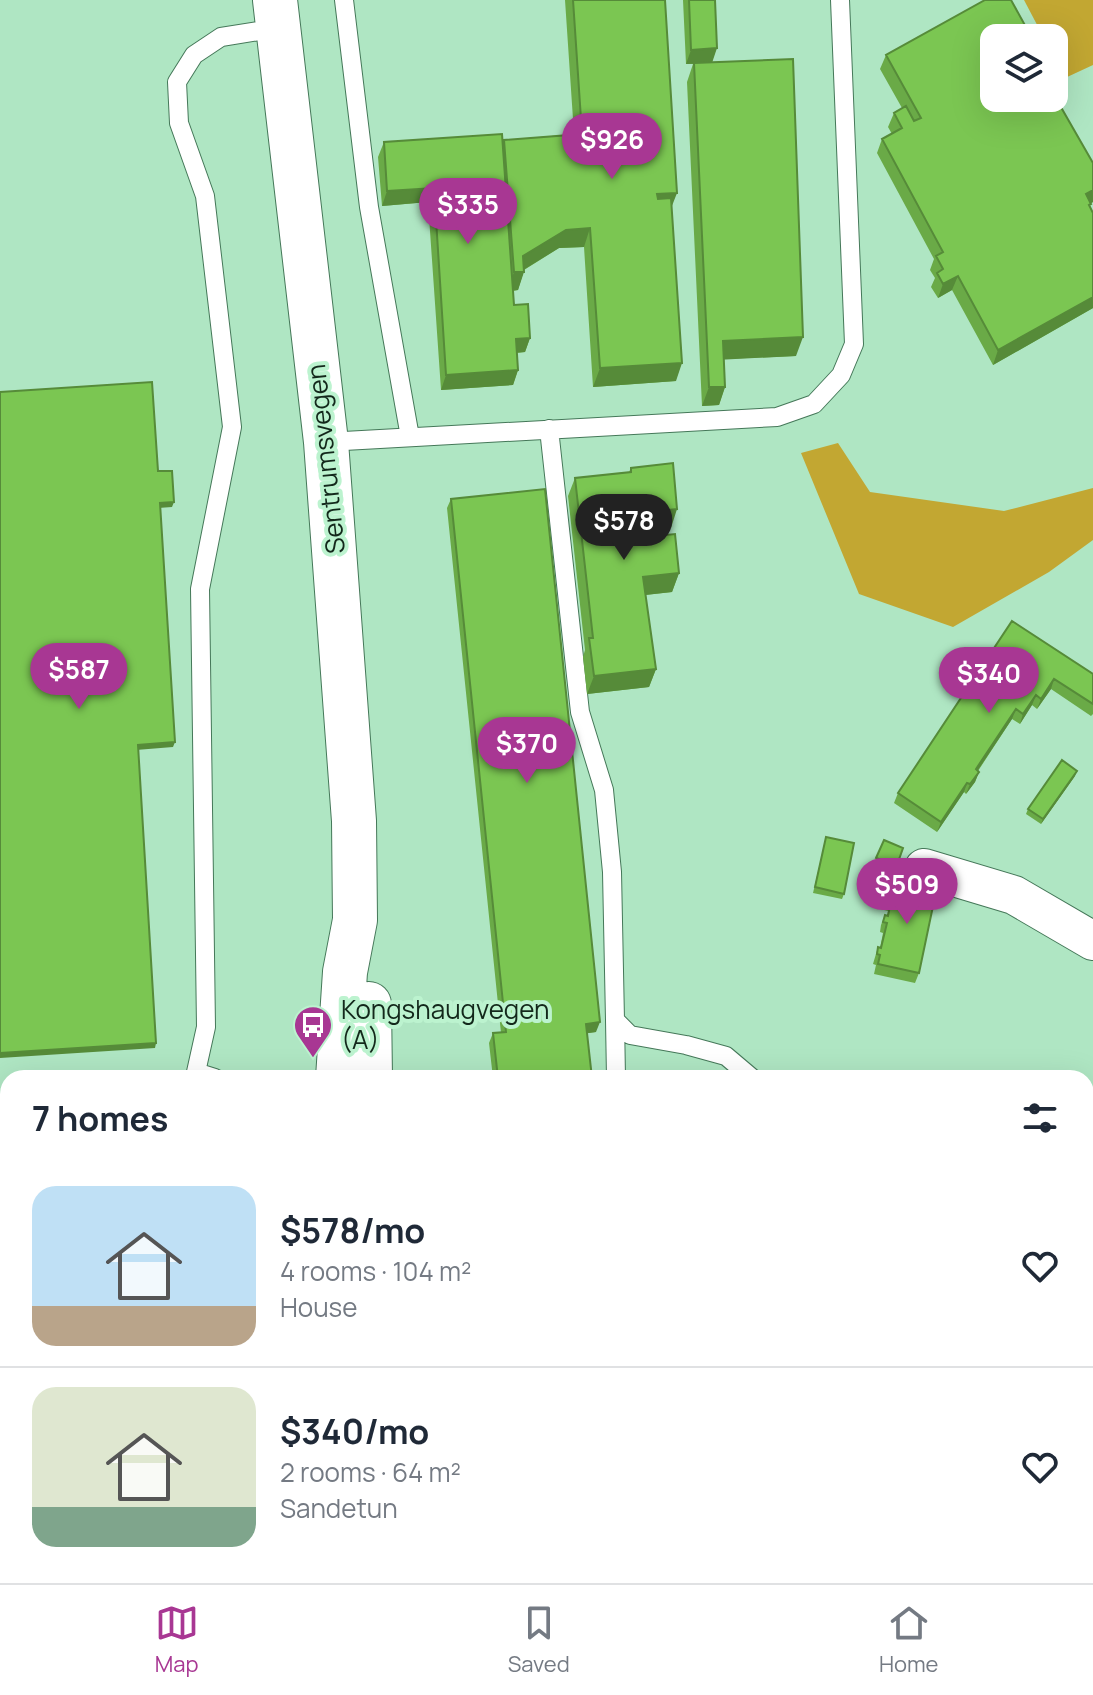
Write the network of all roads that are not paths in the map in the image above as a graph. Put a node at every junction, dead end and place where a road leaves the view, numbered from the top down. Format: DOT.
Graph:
graph roads {
  1 [pos="344,0"];
  2 [pos="840,0"];
  3 [pos="276,14"];
  4 [pos="549,429"];
  5 [pos="410,437"];
  6 [pos="326,442"];
  7 [pos="924,868"];
  8 [pos="355,920"];
  9 [pos="1093,941"];
  10 [pos="615,1020"];
  11 [pos="196,1070"];
  12 [pos="339,1070"];
  13 [pos="370,1070"];
  14 [pos="616,1070"];
  15 [pos="743,1070"];
  1 -- 5 [label="lane"];
  2 -- 4 [label="lane"];
  3 -- 6 [label="main road, Sentrumsvegen"];
  3 -- 11 [label="lane"];
  4 -- 5 [label="lane"];
  4 -- 10 [label="lane"];
  5 -- 6 [label="lane"];
  6 -- 8 [label="main road, Sentrumsvegen"];
  7 -- 9 [label="street"];
  8 -- 12 [label="main road, Sentrumsvegen"];
  8 -- 13 [label="main road, Sentrumsvegen"];
  10 -- 14 [label="lane"];
  10 -- 15 [label="lane"];
}
